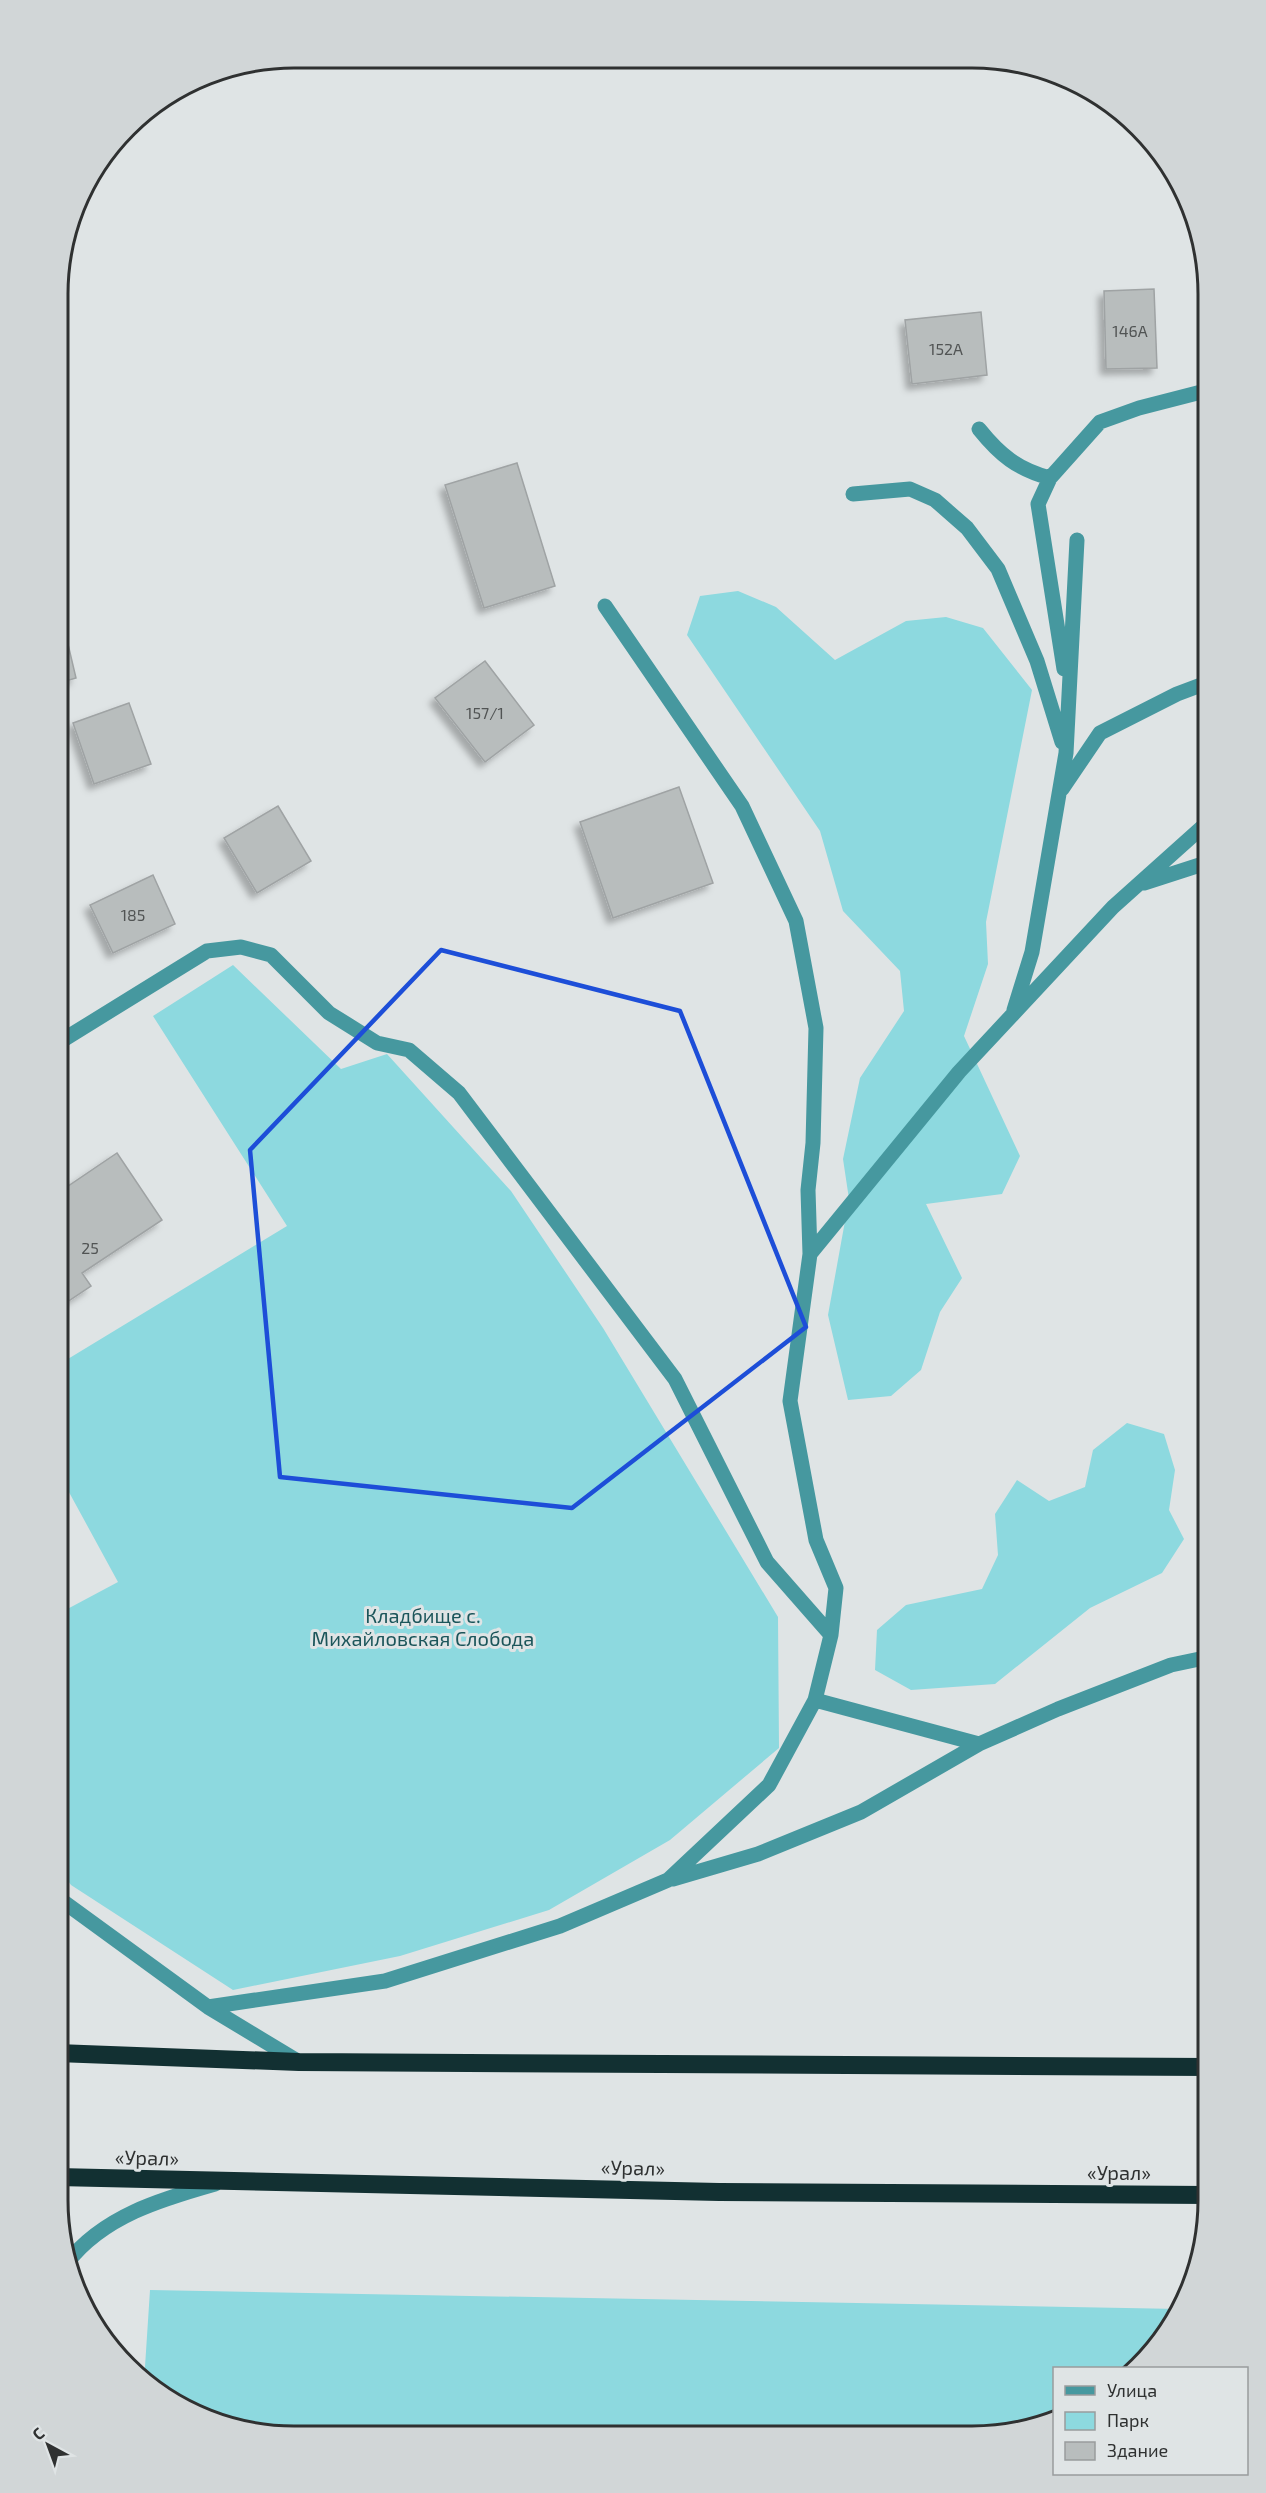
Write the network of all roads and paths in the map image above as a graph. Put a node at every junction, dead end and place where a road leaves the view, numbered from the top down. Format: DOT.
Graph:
graph roads {
  1 [pos="1198,393"];
  2 [pos="979,429"];
  3 [pos="1050,478"];
  4 [pos="852,494"];
  5 [pos="1077,540"];
  6 [pos="605,606"];
  7 [pos="1198,686"];
  8 [pos="1069,696"];
  9 [pos="1065,753"];
  10 [pos="1059,794"];
  11 [pos="1198,831"];
  12 [pos="1198,866"];
  13 [pos="1138,885"];
  14 [pos="1012,1016"];
  15 [pos="68,1037"];
  16 [pos="810,1254"];
  17 [pos="831,1635"];
  18 [pos="1198,1659"];
  19 [pos="816,1700"];
  20 [pos="979,1744"];
  21 [pos="668,1880"];
  22 [pos="68,1905"];
  23 [pos="208,2007"];
  24 [pos="68,2053"];
  25 [pos="299,2062"];
  26 [pos="1198,2067"];
  27 [pos="68,2177"];
  28 [pos="227,2181"];
  29 [pos="1198,2195"];
  30 [pos="74,2255"];
  1 -- 3 [label="street"];
  2 -- 3 [label="street"];
  3 -- 8 [label="street"];
  4 -- 9 [label="street"];
  5 -- 8 [label="street"];
  6 -- 16 [label="street"];
  7 -- 10 [label="street"];
  8 -- 9 [label="street"];
  9 -- 10 [label="street"];
  10 -- 14 [label="street"];
  11 -- 13 [label="street"];
  12 -- 13 [label="street"];
  13 -- 14 [label="street"];
  14 -- 16 [label="street"];
  15 -- 17 [label="street"];
  16 -- 17 [label="street"];
  17 -- 19 [label="street"];
  18 -- 20 [label="street"];
  19 -- 20 [label="street"];
  19 -- 21 [label="street"];
  20 -- 21 [label="street"];
  21 -- 23 [label="street"];
  22 -- 23 [label="street"];
  23 -- 25 [label="street"];
  24 -- 25 [label="highway"];
  25 -- 26 [label="highway"];
  27 -- 28 [label="highway, «Урал»"];
  28 -- 29 [label="highway, «Урал»"];
  28 -- 30 [label="street"];
}
